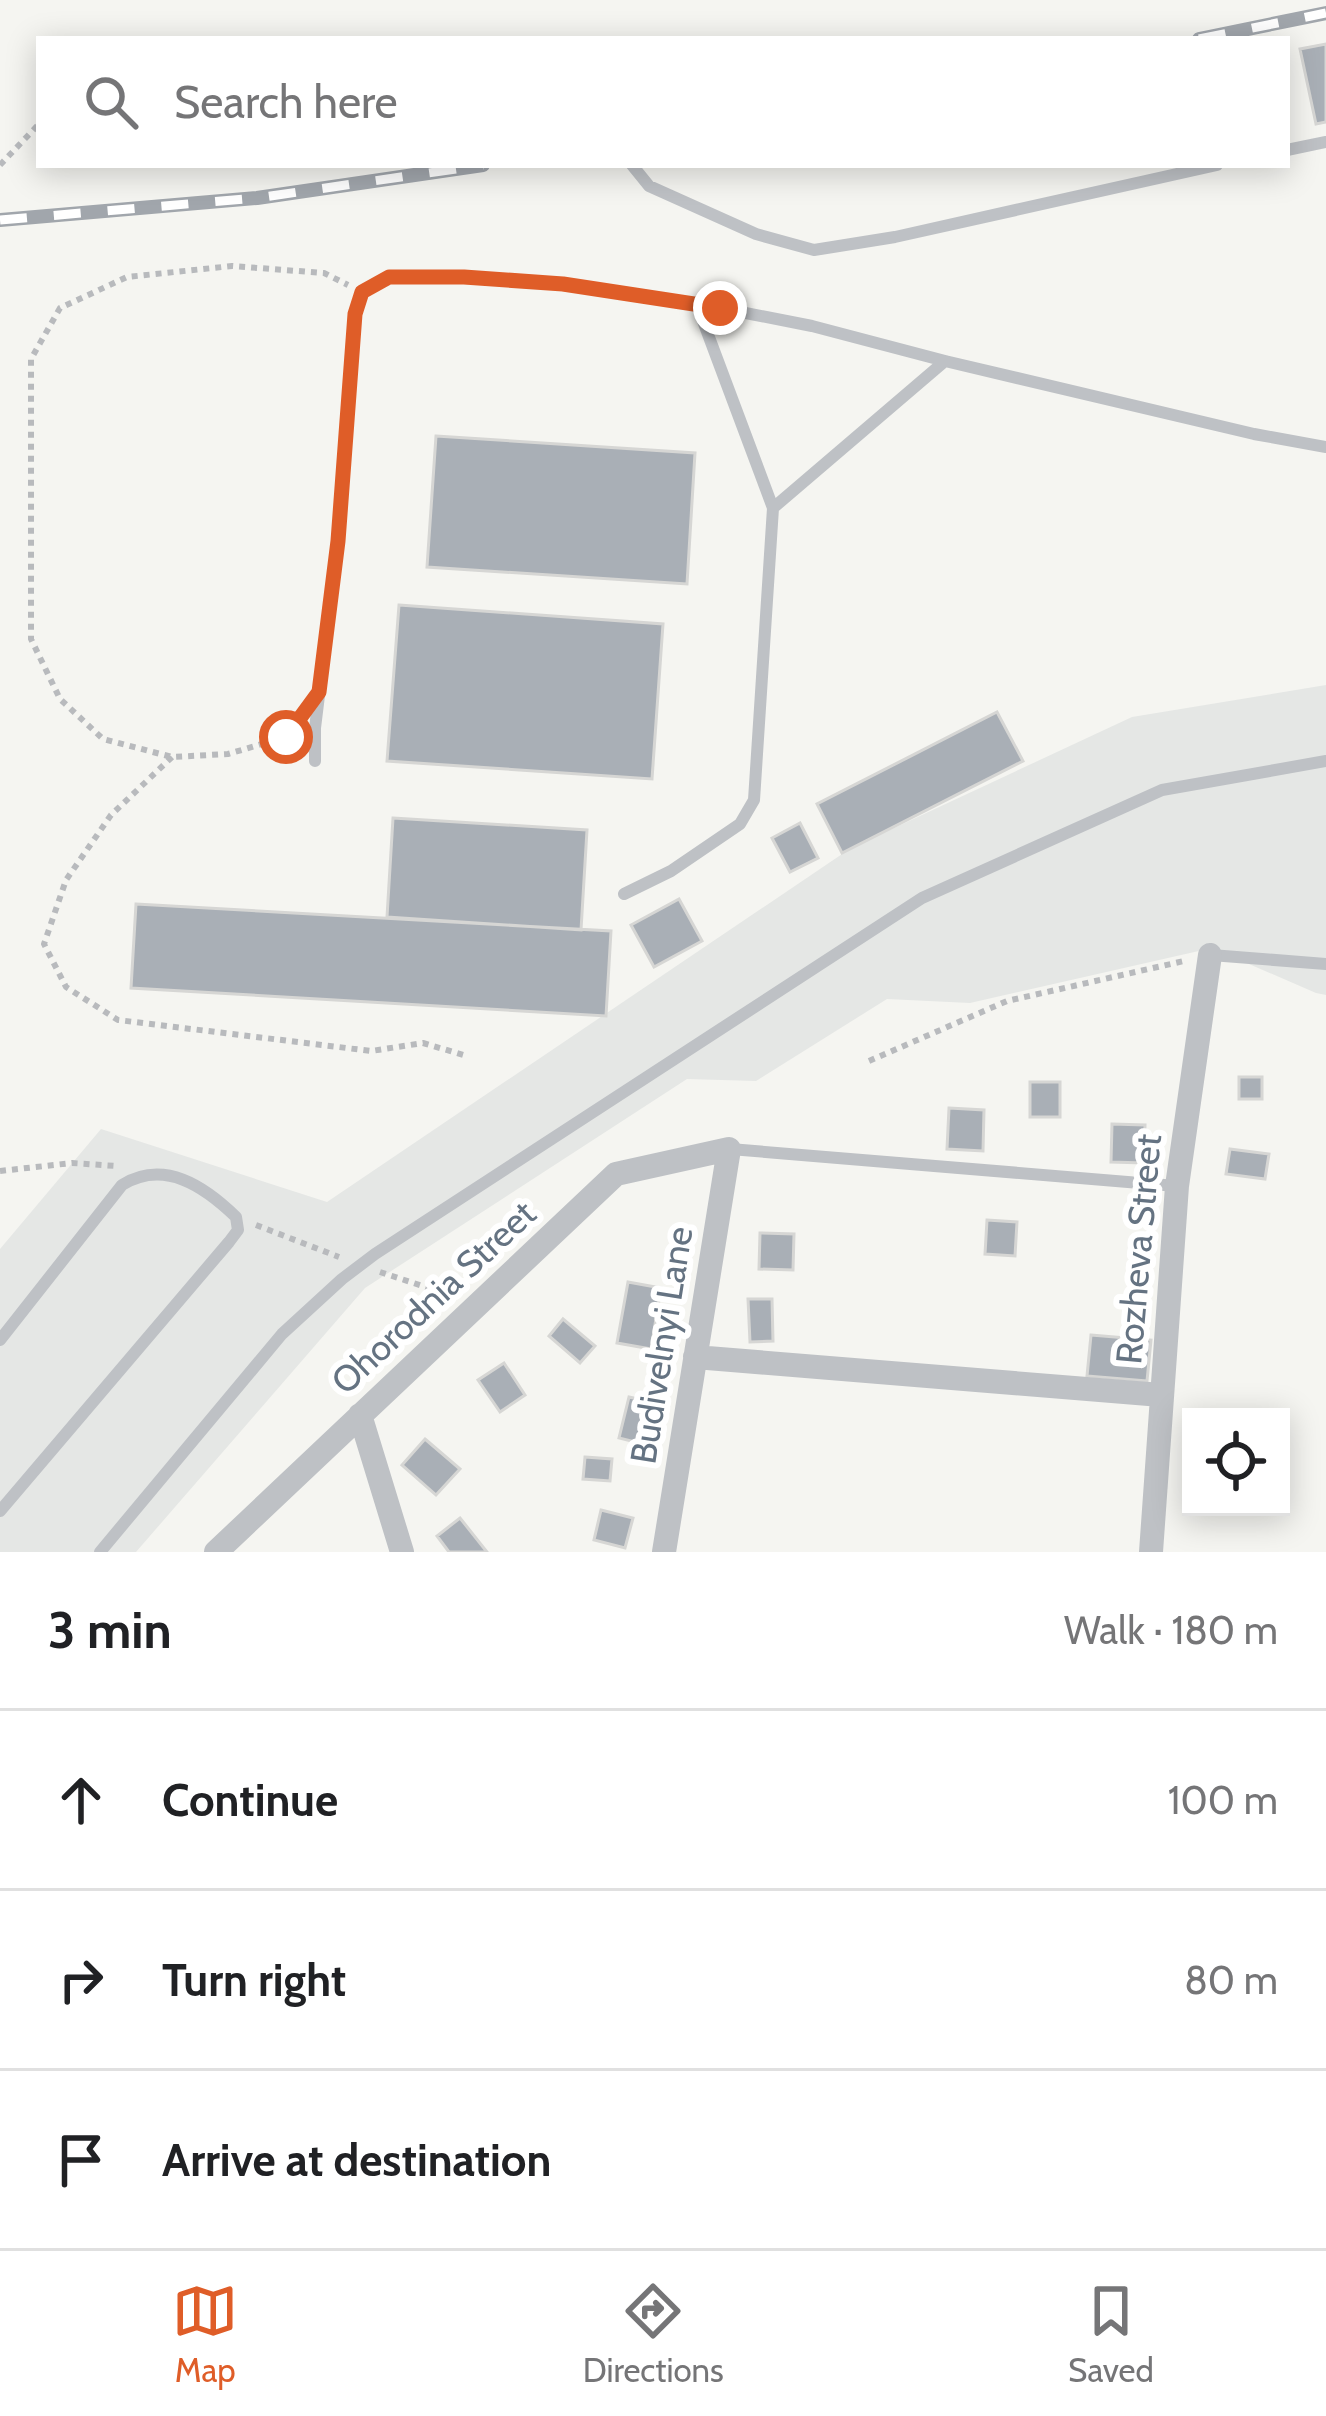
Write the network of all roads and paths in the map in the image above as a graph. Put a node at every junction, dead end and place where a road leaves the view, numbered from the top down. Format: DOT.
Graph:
graph roads {
  1 [pos="36,127"];
  2 [pos="1326,142"];
  3 [pos="1290,149"];
  4 [pos="0,165"];
  5 [pos="634,168"];
  6 [pos="1204,168"];
  7 [pos="362,292"];
  8 [pos="697,305"];
  9 [pos="945,361"];
  10 [pos="1326,447"];
  11 [pos="772,508"];
  12 [pos="319,692"];
  13 [pos="172,757"];
  14 [pos="315,761"];
  15 [pos="1326,761"];
  16 [pos="624,894"];
  17 [pos="1210,955"];
  18 [pos="1326,964"];
  19 [pos="467,1056"];
  20 [pos="869,1061"];
  21 [pos="729,1149"];
  22 [pos="132,1167"];
  23 [pos="0,1171"];
  24 [pos="1177,1186"];
  25 [pos="0,1340"];
  26 [pos="695,1357"];
  27 [pos="1161,1395"];
  28 [pos="360,1415"];
  29 [pos="0,1511"];
  30 [pos="100,1552"];
  31 [pos="216,1552"];
  32 [pos="403,1552"];
  33 [pos="664,1552"];
  34 [pos="1150,1552"];
  1 -- 4 [label="path"];
  2 -- 3 [label="lane"];
  5 -- 6 [label="lane"];
  7 -- 8 [label="lane"];
  7 -- 12 [label="lane"];
  7 -- 13 [label="path"];
  8 -- 9 [label="lane"];
  8 -- 11 [label="lane"];
  9 -- 10 [label="lane"];
  9 -- 11 [label="lane"];
  11 -- 16 [label="lane"];
  12 -- 13 [label="path"];
  12 -- 14 [label="lane"];
  13 -- 19 [label="path"];
  15 -- 30 [label="lane"];
  17 -- 18 [label="lane"];
  17 -- 20 [label="path"];
  17 -- 24 [label="street, Rozheva Street"];
  21 -- 24 [label="lane"];
  21 -- 26 [label="street, Budivelnyi Lane"];
  21 -- 28 [label="street, Ohorodnia Street"];
  22 -- 23 [label="path"];
  24 -- 27 [label="street, Rozheva Street"];
  25 -- 29 [label="lane"];
  26 -- 27 [label="street"];
  26 -- 33 [label="street, Budivelnyi Lane"];
  27 -- 34 [label="street, Rozheva Street"];
  28 -- 31 [label="street, Ohorodnia Street"];
  28 -- 32 [label="street"];
}
